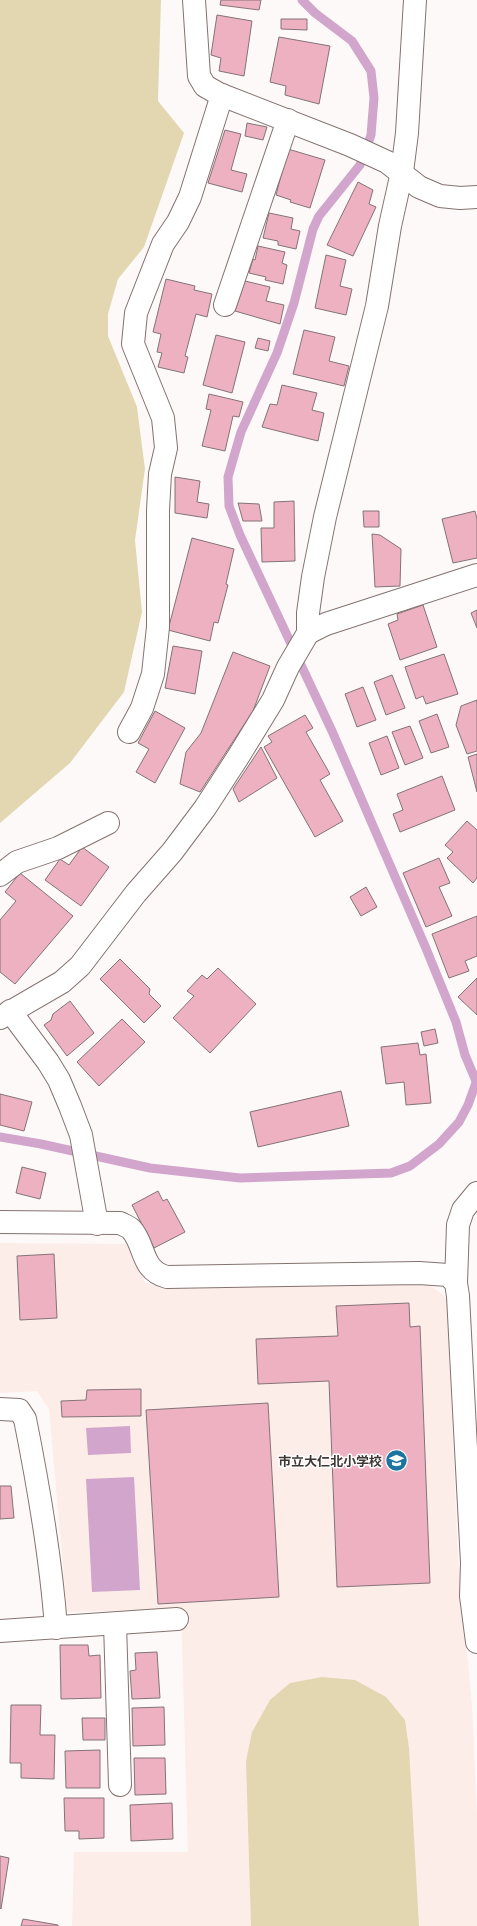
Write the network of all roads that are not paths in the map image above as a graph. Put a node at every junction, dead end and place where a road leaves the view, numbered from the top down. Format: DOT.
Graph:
graph roads {
  1 [pos="194,0"];
  2 [pos="415,0"];
  3 [pos="222,95"];
  4 [pos="288,120"];
  5 [pos="402,172"];
  6 [pos="477,197"];
  7 [pos="226,305"];
  8 [pos="477,575"];
  9 [pos="308,633"];
  10 [pos="129,732"];
  11 [pos="108,822"];
  12 [pos="0,875"];
  13 [pos="5,1014"];
  14 [pos="477,1193"];
  15 [pos="0,1222"];
  16 [pos="97,1224"];
  17 [pos="456,1283"];
  18 [pos="0,1409"];
  19 [pos="474,1562"];
  20 [pos="177,1619"];
  21 [pos="116,1624"];
  22 [pos="56,1628"];
  23 [pos="0,1631"];
  24 [pos="477,1642"];
  25 [pos="120,1785"];
  1 -- 3 [label="street"];
  2 -- 5 [label="street"];
  3 -- 4 [label="street"];
  3 -- 10 [label="street"];
  4 -- 5 [label="street"];
  4 -- 7 [label="street"];
  5 -- 6 [label="street"];
  5 -- 9 [label="street"];
  8 -- 9 [label="street"];
  9 -- 13 [label="street"];
  11 -- 12 [label="street"];
  13 -- 16 [label="street"];
  14 -- 17 [label="street"];
  15 -- 16 [label="street"];
  16 -- 17 [label="street"];
  17 -- 19 [label="street"];
  18 -- 22 [label="street"];
  19 -- 24 [label="street"];
  20 -- 21 [label="street"];
  21 -- 22 [label="street"];
  21 -- 25 [label="street"];
  22 -- 23 [label="street"];
}
